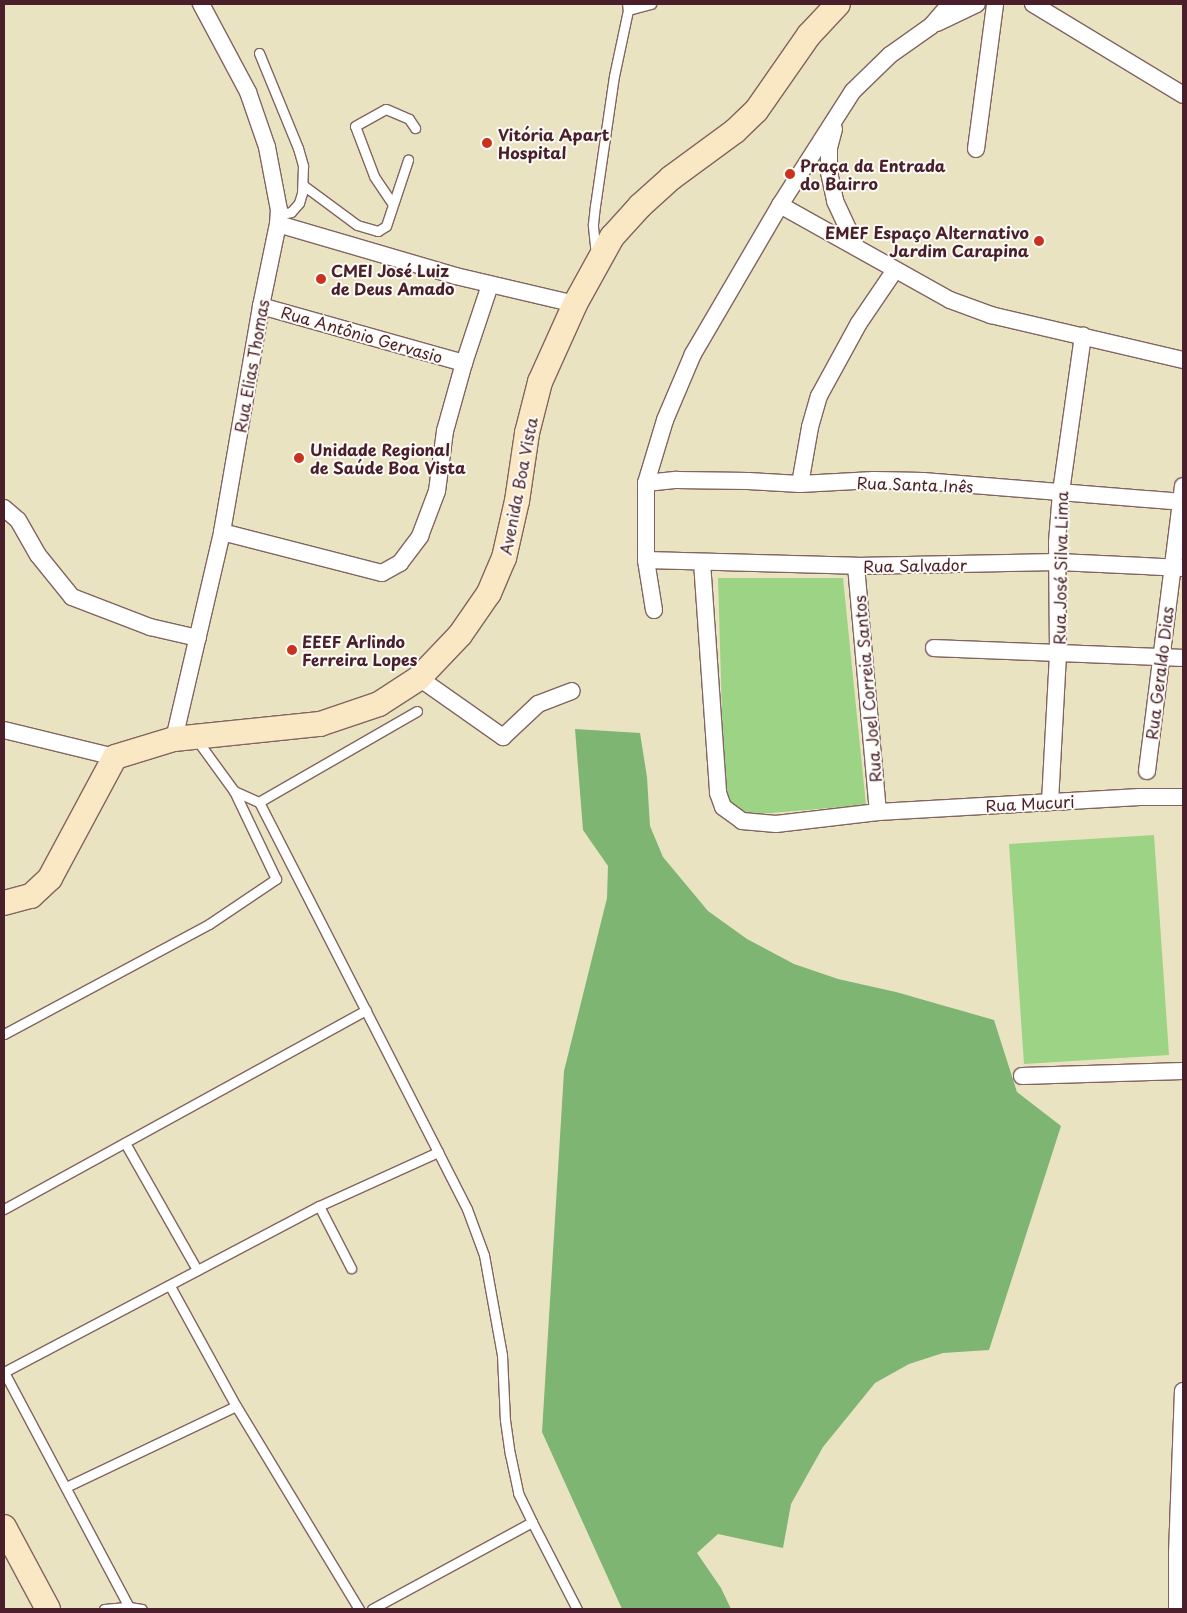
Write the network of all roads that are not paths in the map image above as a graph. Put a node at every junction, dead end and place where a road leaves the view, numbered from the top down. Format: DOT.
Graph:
graph roads {
  1 [pos="201,4"];
  2 [pos="651,4"];
  3 [pos="838,4"];
  4 [pos="950,4"];
  5 [pos="977,4"];
  6 [pos="995,4"];
  7 [pos="1033,4"];
  8 [pos="628,7"];
  9 [pos="931,26"];
  10 [pos="259,53"];
  11 [pos="271,69"];
  12 [pos="1183,95"];
  13 [pos="279,99"];
  14 [pos="837,115"];
  15 [pos="414,128"];
  16 [pos="976,149"];
  17 [pos="408,160"];
  18 [pos="303,184"];
  19 [pos="392,203"];
  20 [pos="780,205"];
  21 [pos="278,219"];
  22 [pos="856,246"];
  23 [pos="597,265"];
  24 [pos="895,270"];
  25 [pos="490,285"];
  26 [pos="575,304"];
  27 [pos="261,306"];
  28 [pos="1084,336"];
  29 [pos="1183,360"];
  30 [pos="464,363"];
  31 [pos="646,484"];
  32 [pos="800,484"];
  33 [pos="1060,492"];
  34 [pos="1182,497"];
  35 [pos="4,508"];
  36 [pos="222,532"];
  37 [pos="646,560"];
  38 [pos="702,562"];
  39 [pos="1058,562"];
  40 [pos="856,566"];
  41 [pos="1178,568"];
  42 [pos="654,610"];
  43 [pos="198,638"];
  44 [pos="934,648"];
  45 [pos="1058,653"];
  46 [pos="1162,656"];
  47 [pos="1183,658"];
  48 [pos="419,678"];
  49 [pos="572,691"];
  50 [pos="417,711"];
  51 [pos="4,730"];
  52 [pos="184,738"];
  53 [pos="115,757"];
  54 [pos="1147,771"];
  55 [pos="234,791"];
  56 [pos="1183,797"];
  57 [pos="259,802"];
  58 [pos="1050,802"];
  59 [pos="878,812"];
  60 [pos="4,904"];
  61 [pos="366,1010"];
  62 [pos="4,1034"];
  63 [pos="1183,1072"];
  64 [pos="1022,1076"];
  65 [pos="125,1142"];
  66 [pos="438,1152"];
  67 [pos="319,1206"];
  68 [pos="4,1209"];
  69 [pos="350,1268"];
  70 [pos="197,1270"];
  71 [pos="170,1286"];
  72 [pos="4,1372"];
  73 [pos="1183,1391"];
  74 [pos="236,1406"];
  75 [pos="66,1487"];
  76 [pos="532,1522"];
  77 [pos="4,1527"];
  78 [pos="129,1606"];
  79 [pos="48,1609"];
  80 [pos="104,1609"];
  81 [pos="142,1609"];
  82 [pos="359,1609"];
  83 [pos="372,1609"];
  84 [pos="577,1609"];
  85 [pos="1177,1609"];
  1 -- 21 [label="street, Rua Elias Thomas"];
  2 -- 8 [label="lane"];
  3 -- 23 [label="street, Avenida Boa Vista"];
  4 -- 9 [label="street"];
  5 -- 9 [label="street"];
  6 -- 16 [label="street"];
  7 -- 12 [label="street"];
  8 -- 23 [label="lane"];
  9 -- 14 [label="street"];
  10 -- 13 [label="lane"];
  11 -- 13 [label="lane"];
  13 -- 18 [label="lane"];
  14 -- 20 [label="street"];
  14 -- 22 [label="street"];
  15 -- 19 [label="lane"];
  17 -- 19 [label="lane"];
  18 -- 19 [label="lane"];
  18 -- 21 [label="lane"];
  20 -- 22 [label="street"];
  20 -- 31 [label="street"];
  21 -- 25 [label="street"];
  21 -- 27 [label="street, Rua Elias Thomas"];
  22 -- 24 [label="street"];
  23 -- 26 [label="street, Avenida Boa Vista"];
  24 -- 28 [label="street"];
  24 -- 32 [label="street"];
  25 -- 26 [label="street"];
  25 -- 30 [label="street"];
  26 -- 48 [label="street, Avenida Boa Vista"];
  27 -- 30 [label="street, Rua Antônio Gervasio"];
  27 -- 36 [label="street, Rua Elias Thomas"];
  28 -- 29 [label="street"];
  28 -- 33 [label="street, Rua José Silva Lima"];
  30 -- 36 [label="street"];
  31 -- 32 [label="street, Rua Santa Inês"];
  31 -- 37 [label="street"];
  32 -- 33 [label="street, Rua Santa Inês"];
  33 -- 34 [label="street, Rua Santa Inês"];
  33 -- 39 [label="street, Rua José Silva Lima"];
  34 -- 41 [label="street, Rua Geraldo Dias"];
  35 -- 43 [label="street"];
  36 -- 43 [label="street, Rua Elias Thomas"];
  37 -- 38 [label="street, Rua Salvador"];
  37 -- 42 [label="street"];
  38 -- 40 [label="street, Rua Salvador"];
  38 -- 59 [label="street, Rua Mucuri"];
  39 -- 40 [label="street, Rua Salvador"];
  39 -- 41 [label="street, Rua Salvador"];
  39 -- 45 [label="street, Rua José Silva Lima"];
  40 -- 59 [label="street, Rua Joel Correia Santos"];
  41 -- 46 [label="street, Rua Geraldo Dias"];
  43 -- 52 [label="street, Rua Elias Thomas"];
  44 -- 45 [label="street"];
  45 -- 46 [label="street"];
  45 -- 58 [label="street, Rua José Silva Lima"];
  46 -- 47 [label="street"];
  46 -- 54 [label="street, Rua Geraldo Dias"];
  48 -- 49 [label="street"];
  48 -- 52 [label="street, Avenida Boa Vista"];
  50 -- 57 [label="lane"];
  51 -- 53 [label="street"];
  52 -- 53 [label="street, Avenida Boa Vista"];
  52 -- 55 [label="lane"];
  53 -- 60 [label="street"];
  55 -- 57 [label="lane"];
  55 -- 62 [label="lane"];
  56 -- 58 [label="street, Rua Mucuri"];
  57 -- 61 [label="lane"];
  58 -- 59 [label="street, Rua Mucuri"];
  61 -- 65 [label="lane"];
  61 -- 66 [label="lane"];
  63 -- 64 [label="street"];
  65 -- 68 [label="lane"];
  65 -- 70 [label="lane"];
  66 -- 67 [label="lane"];
  66 -- 76 [label="lane"];
  67 -- 69 [label="lane"];
  67 -- 70 [label="lane"];
  70 -- 71 [label="lane"];
  71 -- 72 [label="lane"];
  71 -- 74 [label="lane"];
  72 -- 75 [label="lane"];
  73 -- 85 [label="street"];
  74 -- 75 [label="lane"];
  74 -- 82 [label="lane"];
  75 -- 78 [label="lane"];
  76 -- 83 [label="lane"];
  76 -- 84 [label="lane"];
  77 -- 79 [label="street"];
  78 -- 80 [label="lane"];
  78 -- 81 [label="lane"];
}
